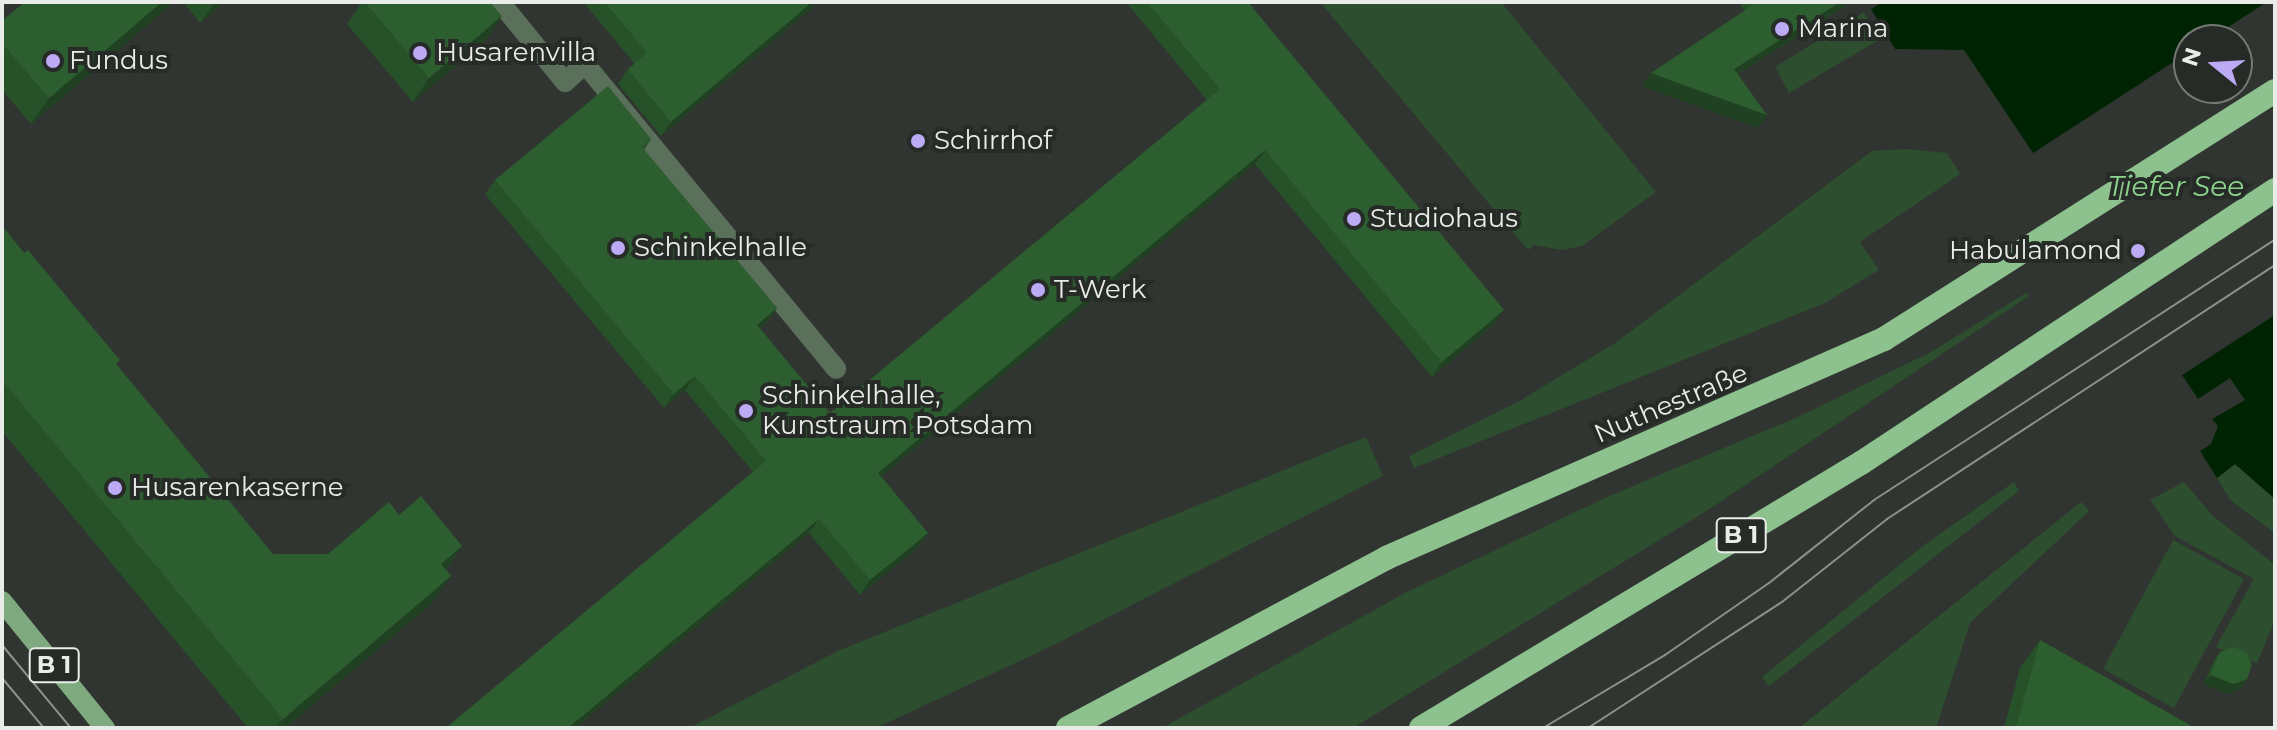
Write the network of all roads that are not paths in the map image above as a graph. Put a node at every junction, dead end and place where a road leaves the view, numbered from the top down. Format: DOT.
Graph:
graph roads {
  1 [pos="500,2"];
  2 [pos="2275,91"];
  3 [pos="2275,190"];
  4 [pos="836,369"];
  5 [pos="2,601"];
  6 [pos="105,728"];
  7 [pos="1068,728"];
  8 [pos="1421,728"];
  1 -- 4 [label="street"];
  2 -- 7 [label="highway, Nuthestraße"];
  3 -- 8 [label="highway, B 1"];
  5 -- 6 [label="main road, B 1"];
}
